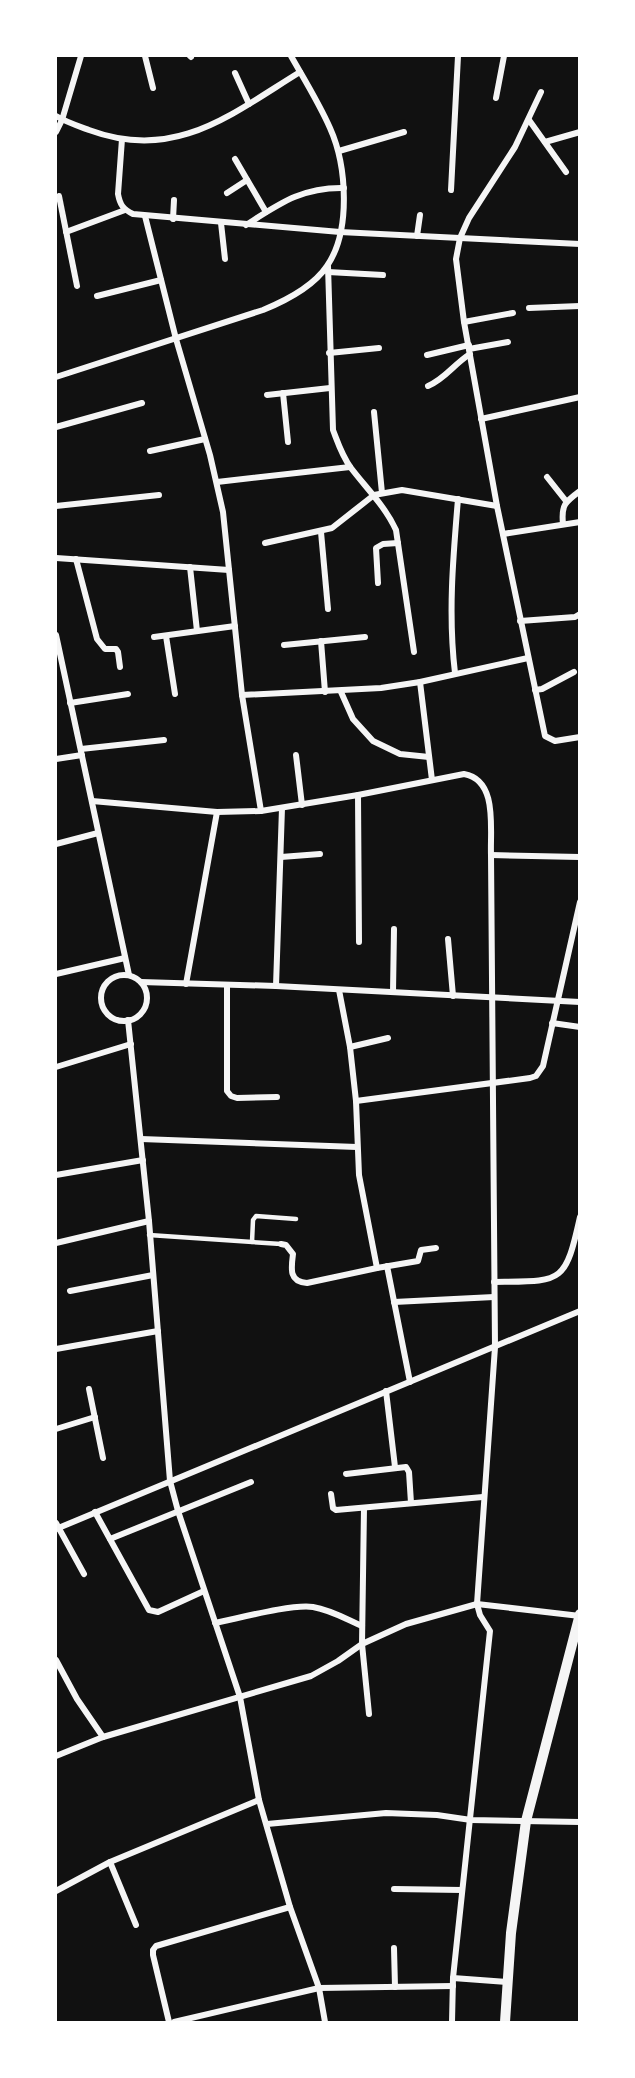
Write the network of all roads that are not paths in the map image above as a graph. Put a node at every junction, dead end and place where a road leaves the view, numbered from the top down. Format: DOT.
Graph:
graph roads {
  1 [pos="81,56"];
  2 [pos="145,56"];
  3 [pos="291,56"];
  4 [pos="458,56"];
  5 [pos="504,56"];
  6 [pos="300,72"];
  7 [pos="235,73"];
  8 [pos="153,88"];
  9 [pos="541,92"];
  10 [pos="496,98"];
  11 [pos="249,104"];
  12 [pos="56,116"];
  13 [pos="62,120"];
  14 [pos="529,120"];
  15 [pos="56,132"];
  16 [pos="404,132"];
  17 [pos="579,132"];
  18 [pos="122,139"];
  19 [pos="545,142"];
  20 [pos="339,151"];
  21 [pos="234,159"];
  22 [pos="566,172"];
  23 [pos="247,180"];
  24 [pos="344,188"];
  25 [pos="451,190"];
  26 [pos="227,194"];
  27 [pos="59,196"];
  28 [pos="174,200"];
  29 [pos="125,210"];
  30 [pos="266,212"];
  31 [pos="420,215"];
  32 [pos="145,216"];
  33 [pos="173,219"];
  34 [pos="221,223"];
  35 [pos="246,225"];
  36 [pos="66,232"];
  37 [pos="340,232"];
  38 [pos="417,236"];
  39 [pos="460,238"];
  40 [pos="579,244"];
  41 [pos="225,260"];
  42 [pos="328,269"];
  43 [pos="383,275"];
  44 [pos="161,280"];
  45 [pos="77,286"];
  46 [pos="97,296"];
  47 [pos="579,306"];
  48 [pos="529,308"];
  49 [pos="513,313"];
  50 [pos="464,322"];
  51 [pos="176,339"];
  52 [pos="508,342"];
  53 [pos="379,348"];
  54 [pos="469,349"];
  55 [pos="329,353"];
  56 [pos="427,355"];
  57 [pos="56,377"];
  58 [pos="428,387"];
  59 [pos="330,388"];
  60 [pos="283,393"];
  61 [pos="267,395"];
  62 [pos="579,397"];
  63 [pos="142,404"];
  64 [pos="374,412"];
  65 [pos="481,419"];
  66 [pos="56,427"];
  67 [pos="205,438"];
  68 [pos="288,442"];
  69 [pos="150,451"];
  70 [pos="350,467"];
  71 [pos="547,477"];
  72 [pos="217,482"];
  73 [pos="579,491"];
  74 [pos="382,493"];
  75 [pos="159,495"];
  76 [pos="374,495"];
  77 [pos="458,499"];
  78 [pos="566,501"];
  79 [pos="56,506"];
  80 [pos="497,506"];
  81 [pos="579,522"];
  82 [pos="563,524"];
  83 [pos="321,532"];
  84 [pos="503,534"];
  85 [pos="265,543"];
  86 [pos="398,543"];
  87 [pos="56,558"];
  88 [pos="76,558"];
  89 [pos="190,567"];
  90 [pos="229,570"];
  91 [pos="378,583"];
  92 [pos="328,609"];
  93 [pos="579,614"];
  94 [pos="520,621"];
  95 [pos="236,626"];
  96 [pos="197,631"];
  97 [pos="56,635"];
  98 [pos="166,636"];
  99 [pos="154,637"];
  100 [pos="365,637"];
  101 [pos="321,641"];
  102 [pos="284,645"];
  103 [pos="414,652"];
  104 [pos="528,658"];
  105 [pos="120,667"];
  106 [pos="574,672"];
  107 [pos="455,674"];
  108 [pos="420,682"];
  109 [pos="535,690"];
  110 [pos="325,692"];
  111 [pos="341,692"];
  112 [pos="128,694"];
  113 [pos="175,694"];
  114 [pos="242,695"];
  115 [pos="70,703"];
  116 [pos="579,737"];
  117 [pos="164,740"];
  118 [pos="82,752"];
  119 [pos="296,755"];
  120 [pos="429,757"];
  121 [pos="56,759"];
  122 [pos="432,780"];
  123 [pos="358,795"];
  124 [pos="92,801"];
  125 [pos="302,805"];
  126 [pos="282,808"];
  127 [pos="261,811"];
  128 [pos="217,812"];
  129 [pos="98,833"];
  130 [pos="56,844"];
  131 [pos="320,854"];
  132 [pos="491,855"];
  133 [pos="281,857"];
  134 [pos="579,857"];
  135 [pos="579,902"];
  136 [pos="394,929"];
  137 [pos="448,939"];
  138 [pos="359,942"];
  139 [pos="125,958"];
  140 [pos="56,974"];
  141 [pos="129,975"];
  142 [pos="141,982"];
  143 [pos="186,984"];
  144 [pos="227,985"];
  145 [pos="276,986"];
  146 [pos="339,990"];
  147 [pos="393,992"];
  148 [pos="453,996"];
  149 [pos="492,999"];
  150 [pos="556,1002"];
  151 [pos="579,1002"];
  152 [pos="128,1020"];
  153 [pos="552,1023"];
  154 [pos="579,1027"];
  155 [pos="388,1038"];
  156 [pos="131,1044"];
  157 [pos="350,1047"];
  158 [pos="56,1067"];
  159 [pos="492,1083"];
  160 [pos="277,1097"];
  161 [pos="356,1101"];
  162 [pos="141,1139"];
  163 [pos="357,1147"];
  164 [pos="143,1160"];
  165 [pos="56,1175"];
  166 [pos="579,1217"];
  167 [pos="296,1219"];
  168 [pos="148,1221"];
  169 [pos="149,1235"];
  170 [pos="252,1242"];
  171 [pos="56,1244"];
  172 [pos="281,1244"];
  173 [pos="436,1248"];
  174 [pos="387,1266"];
  175 [pos="377,1268"];
  176 [pos="153,1275"];
  177 [pos="494,1282"];
  178 [pos="70,1291"];
  179 [pos="494,1297"];
  180 [pos="394,1302"];
  181 [pos="579,1311"];
  182 [pos="158,1331"];
  183 [pos="495,1347"];
  184 [pos="56,1349"];
  185 [pos="410,1382"];
  186 [pos="89,1389"];
  187 [pos="386,1391"];
  188 [pos="95,1418"];
  189 [pos="56,1429"];
  190 [pos="103,1458"];
  191 [pos="395,1467"];
  192 [pos="346,1474"];
  193 [pos="170,1481"];
  194 [pos="251,1482"];
  195 [pos="331,1494"];
  196 [pos="483,1497"];
  197 [pos="411,1503"];
  198 [pos="364,1508"];
  199 [pos="178,1511"];
  200 [pos="95,1512"];
  201 [pos="56,1527"];
  202 [pos="110,1539"];
  203 [pos="84,1574"];
  204 [pos="204,1591"];
  205 [pos="477,1604"];
  206 [pos="579,1615"];
  207 [pos="215,1623"];
  208 [pos="362,1626"];
  209 [pos="362,1644"];
  210 [pos="56,1660"];
  211 [pos="240,1697"];
  212 [pos="369,1714"];
  213 [pos="103,1737"];
  214 [pos="56,1756"];
  215 [pos="260,1800"];
  216 [pos="471,1821"];
  217 [pos="526,1821"];
  218 [pos="579,1821"];
  219 [pos="267,1824"];
  220 [pos="110,1862"];
  221 [pos="56,1888"];
  222 [pos="394,1889"];
  223 [pos="462,1890"];
  224 [pos="290,1907"];
  225 [pos="136,1925"];
  226 [pos="394,1948"];
  227 [pos="453,1982"];
  228 [pos="507,1982"];
  229 [pos="395,1987"];
  230 [pos="319,1988"];
  231 [pos="169,2022"];
  232 [pos="174,2022"];
  233 [pos="325,2022"];
  234 [pos="452,2022"];
  235 [pos="505,2022"];
  1 -- 13 [label="street"];
  2 -- 8 [label="street"];
  3 -- 6 [label="street"];
  4 -- 25 [label="street"];
  5 -- 10 [label="street"];
  6 -- 11 [label="street"];
  6 -- 20 [label="street"];
  7 -- 11 [label="street"];
  9 -- 14 [label="street"];
  11 -- 18 [label="street"];
  12 -- 13 [label="street"];
  13 -- 15 [label="street"];
  13 -- 18 [label="street"];
  14 -- 19 [label="street"];
  14 -- 39 [label="street"];
  16 -- 20 [label="street"];
  17 -- 19 [label="street"];
  18 -- 29 [label="street"];
  19 -- 22 [label="street"];
  20 -- 24 [label="street"];
  21 -- 23 [label="street"];
  23 -- 26 [label="street"];
  23 -- 30 [label="street"];
  24 -- 30 [label="street"];
  24 -- 37 [label="street"];
  27 -- 36 [label="street"];
  28 -- 33 [label="street"];
  29 -- 32 [label="street"];
  29 -- 36 [label="street"];
  30 -- 35 [label="street"];
  31 -- 38 [label="street"];
  32 -- 33 [label="street"];
  32 -- 44 [label="street"];
  33 -- 34 [label="street"];
  34 -- 35 [label="street"];
  34 -- 41 [label="street"];
  35 -- 37 [label="street"];
  36 -- 45 [label="street"];
  37 -- 38 [label="street"];
  37 -- 42 [label="street"];
  38 -- 39 [label="street"];
  39 -- 40 [label="street"];
  39 -- 50 [label="street"];
  42 -- 43 [label="street"];
  42 -- 51 [label="street"];
  42 -- 55 [label="street"];
  44 -- 46 [label="street"];
  44 -- 51 [label="street"];
  47 -- 48 [label="street"];
  49 -- 50 [label="street"];
  50 -- 54 [label="street"];
  51 -- 57 [label="street"];
  51 -- 67 [label="street"];
  52 -- 54 [label="street"];
  53 -- 55 [label="street"];
  54 -- 56 [label="street"];
  54 -- 58 [label="street"];
  54 -- 65 [label="street"];
  55 -- 59 [label="street"];
  59 -- 60 [label="street"];
  59 -- 70 [label="street"];
  60 -- 61 [label="street"];
  60 -- 68 [label="street"];
  62 -- 65 [label="street"];
  63 -- 66 [label="street"];
  64 -- 74 [label="street"];
  65 -- 80 [label="street"];
  67 -- 69 [label="street"];
  67 -- 72 [label="street"];
  70 -- 72 [label="street"];
  70 -- 76 [label="street"];
  71 -- 78 [label="street"];
  72 -- 90 [label="street"];
  73 -- 78 [label="street"];
  74 -- 76 [label="street"];
  74 -- 77 [label="street"];
  75 -- 79 [label="street"];
  76 -- 83 [label="street"];
  76 -- 86 [label="street"];
  77 -- 80 [label="street"];
  77 -- 107 [label="street"];
  78 -- 82 [label="street"];
  80 -- 84 [label="street"];
  81 -- 82 [label="street"];
  82 -- 84 [label="street"];
  83 -- 85 [label="street"];
  83 -- 92 [label="street"];
  84 -- 94 [label="street"];
  86 -- 91 [label="street"];
  86 -- 103 [label="street"];
  87 -- 88 [label="street"];
  88 -- 89 [label="street"];
  88 -- 105 [label="street"];
  89 -- 90 [label="street"];
  89 -- 96 [label="street"];
  90 -- 95 [label="street"];
  93 -- 94 [label="street"];
  94 -- 104 [label="street"];
  95 -- 96 [label="street"];
  95 -- 114 [label="street"];
  96 -- 98 [label="street"];
  97 -- 115 [label="street"];
  98 -- 99 [label="street"];
  98 -- 113 [label="street"];
  100 -- 101 [label="street"];
  101 -- 102 [label="street"];
  101 -- 110 [label="street"];
  104 -- 107 [label="street"];
  104 -- 109 [label="street"];
  106 -- 109 [label="street"];
  107 -- 108 [label="street"];
  108 -- 111 [label="street"];
  108 -- 120 [label="street"];
  109 -- 116 [label="street"];
  110 -- 111 [label="street"];
  110 -- 114 [label="street"];
  111 -- 120 [label="street"];
  112 -- 115 [label="street"];
  114 -- 127 [label="street"];
  115 -- 118 [label="street"];
  117 -- 118 [label="street"];
  118 -- 121 [label="street"];
  118 -- 124 [label="street"];
  119 -- 125 [label="street"];
  120 -- 122 [label="street"];
  122 -- 123 [label="street"];
  122 -- 132 [label="street"];
  123 -- 125 [label="street"];
  123 -- 138 [label="street"];
  124 -- 128 [label="street"];
  124 -- 129 [label="street"];
  125 -- 126 [label="street"];
  126 -- 127 [label="street"];
  126 -- 133 [label="street"];
  127 -- 128 [label="street"];
  128 -- 143 [label="street"];
  129 -- 130 [label="street"];
  129 -- 139 [label="street"];
  131 -- 133 [label="street"];
  132 -- 134 [label="street"];
  132 -- 149 [label="street"];
  133 -- 145 [label="street"];
  135 -- 150 [label="street"];
  136 -- 147 [label="street"];
  137 -- 148 [label="street"];
  139 -- 140 [label="street"];
  139 -- 141 [label="street"];
  141 -- 142 [label="street"];
  141 -- 152 [label="street"];
  142 -- 143 [label="street"];
  142 -- 152 [label="street"];
  143 -- 144 [label="street"];
  144 -- 145 [label="street"];
  144 -- 160 [label="street"];
  145 -- 146 [label="street"];
  146 -- 147 [label="street"];
  146 -- 157 [label="street"];
  147 -- 148 [label="street"];
  148 -- 149 [label="street"];
  149 -- 150 [label="street"];
  149 -- 159 [label="street"];
  150 -- 151 [label="street"];
  150 -- 153 [label="street"];
  152 -- 156 [label="street"];
  153 -- 154 [label="street"];
  153 -- 159 [label="street"];
  155 -- 157 [label="street"];
  156 -- 158 [label="street"];
  156 -- 162 [label="street"];
  157 -- 161 [label="street"];
  159 -- 161 [label="street"];
  159 -- 177 [label="street"];
  161 -- 163 [label="street"];
  162 -- 163 [label="street"];
  162 -- 164 [label="street"];
  163 -- 175 [label="street"];
  164 -- 165 [label="street"];
  164 -- 168 [label="street"];
  166 -- 177 [label="street"];
  167 -- 170 [label="lane"];
  168 -- 169 [label="street"];
  168 -- 171 [label="street"];
  169 -- 170 [label="lane"];
  169 -- 176 [label="street"];
  170 -- 172 [label="lane"];
  172 -- 175 [label="street"];
  173 -- 174 [label="street"];
  174 -- 175 [label="street"];
  174 -- 180 [label="street"];
  176 -- 178 [label="street"];
  176 -- 182 [label="street"];
  177 -- 179 [label="street"];
  179 -- 180 [label="street"];
  179 -- 183 [label="street"];
  180 -- 185 [label="street"];
  181 -- 183 [label="street"];
  182 -- 184 [label="street"];
  182 -- 193 [label="street"];
  183 -- 185 [label="street"];
  183 -- 196 [label="street"];
  185 -- 187 [label="street"];
  186 -- 188 [label="street"];
  187 -- 191 [label="street"];
  187 -- 193 [label="street"];
  188 -- 189 [label="street"];
  188 -- 190 [label="street"];
  191 -- 192 [label="street"];
  191 -- 197 [label="street"];
  193 -- 199 [label="street"];
  193 -- 200 [label="street"];
  194 -- 199 [label="street"];
  195 -- 198 [label="street"];
  196 -- 197 [label="street"];
  196 -- 205 [label="street"];
  197 -- 198 [label="street"];
  198 -- 208 [label="street"];
  199 -- 202 [label="street"];
  199 -- 204 [label="street"];
  200 -- 201 [label="street"];
  200 -- 202 [label="street"];
  201 -- 203 [label="street"];
  202 -- 204 [label="street"];
  204 -- 207 [label="street"];
  205 -- 206 [label="street"];
  205 -- 209 [label="street"];
  205 -- 216 [label="street"];
  206 -- 217 [label="street"];
  207 -- 208 [label="street"];
  207 -- 211 [label="street"];
  208 -- 209 [label="street"];
  209 -- 211 [label="street"];
  209 -- 212 [label="street"];
  210 -- 213 [label="street"];
  211 -- 213 [label="street"];
  211 -- 215 [label="street"];
  213 -- 214 [label="street"];
  215 -- 219 [label="street"];
  215 -- 220 [label="street"];
  216 -- 217 [label="street"];
  216 -- 219 [label="street"];
  216 -- 223 [label="street"];
  217 -- 218 [label="street"];
  217 -- 228 [label="street"];
  219 -- 224 [label="street"];
  220 -- 221 [label="street"];
  220 -- 225 [label="street"];
  222 -- 223 [label="street"];
  223 -- 227 [label="street"];
  224 -- 230 [label="street"];
  224 -- 231 [label="street"];
  226 -- 229 [label="street"];
  227 -- 228 [label="street"];
  227 -- 229 [label="street"];
  227 -- 234 [label="street"];
  228 -- 235 [label="street"];
  229 -- 230 [label="street"];
  230 -- 232 [label="street"];
  230 -- 233 [label="street"];
}
